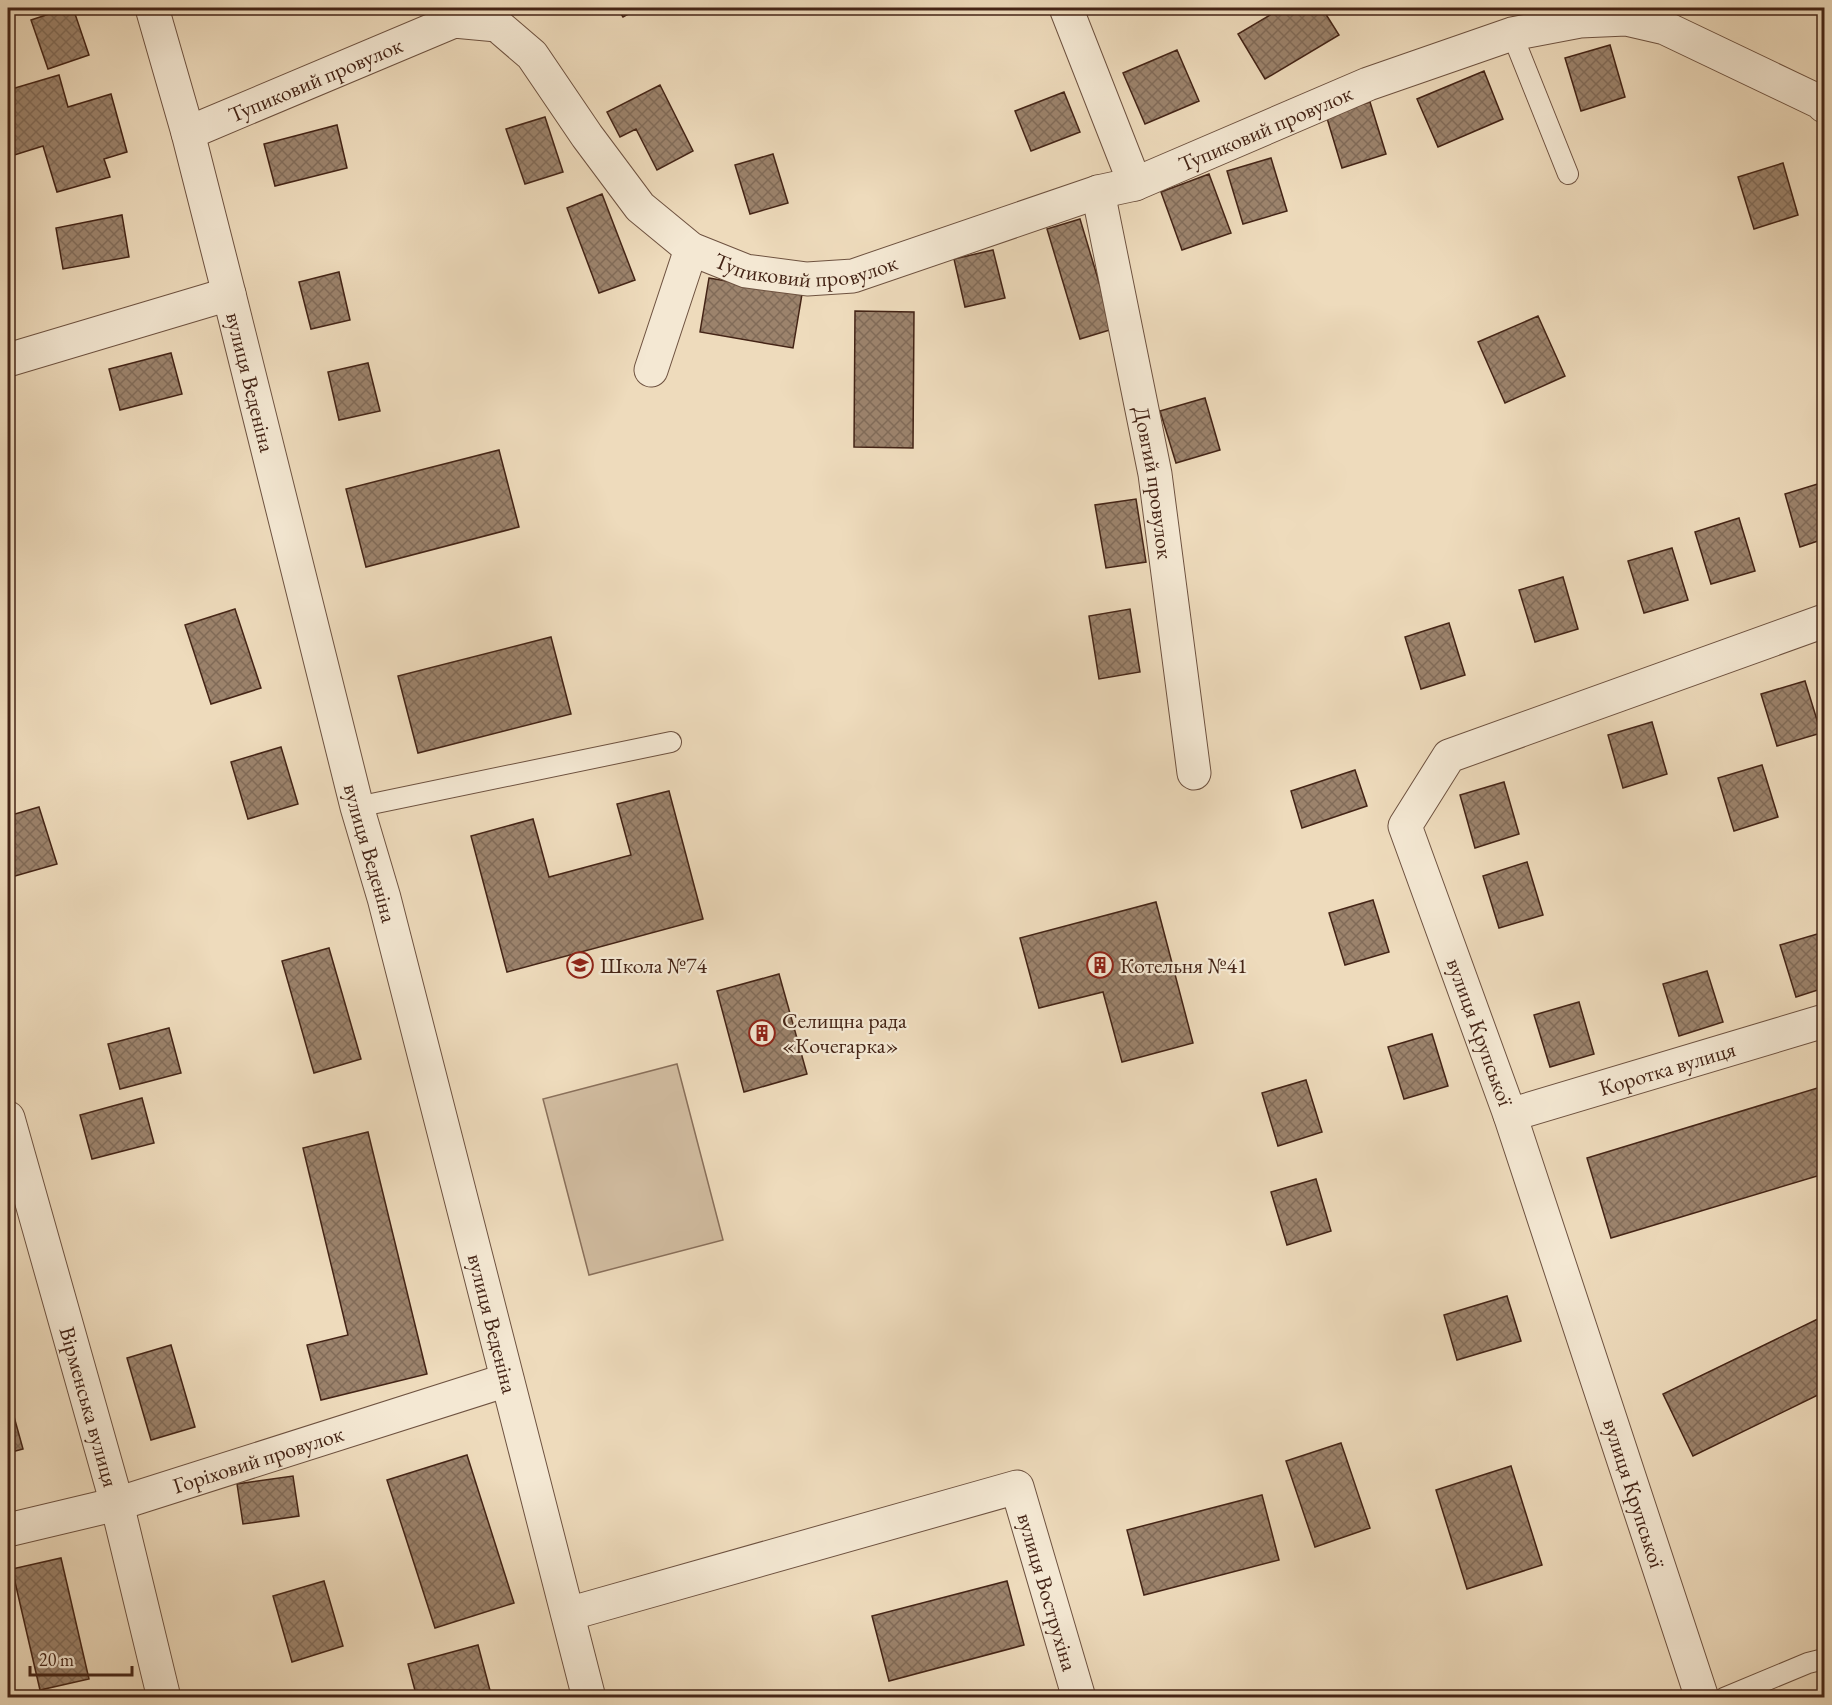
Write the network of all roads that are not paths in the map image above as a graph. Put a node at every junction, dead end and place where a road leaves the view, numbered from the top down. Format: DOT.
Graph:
graph roads {
  1 [pos="152,8"];
  2 [pos="1066,8"];
  3 [pos="456,14"];
  4 [pos="1522,24"];
  5 [pos="1824,106"];
  6 [pos="188,133"];
  7 [pos="1568,174"];
  8 [pos="1135,184"];
  9 [pos="1098,192"];
  10 [pos="691,249"];
  11 [pos="229,294"];
  12 [pos="8,360"];
  13 [pos="651,370"];
  14 [pos="1824,621"];
  15 [pos="671,742"];
  16 [pos="1194,773"];
  17 [pos="357,807"];
  18 [pos="1824,1021"];
  19 [pos="1510,1115"];
  20 [pos="8,1118"];
  21 [pos="507,1380"];
  22 [pos="117,1504"];
  23 [pos="8,1530"];
  24 [pos="568,1614"];
  25 [pos="1824,1648"];
  26 [pos="1816,1661"];
  27 [pos="164,1698"];
  28 [pos="589,1698"];
  29 [pos="1079,1698"];
  30 [pos="1702,1698"];
  31 [pos="1724,1698"];
  1 -- 6 [label="street, вулиця Веденіна"];
  2 -- 8 [label="street"];
  3 -- 6 [label="street, Тупиковий провулок"];
  3 -- 10 [label="street, Тупиковий провулок"];
  4 -- 5 [label="street, Тупиковий провулок"];
  4 -- 7 [label="lane"];
  4 -- 8 [label="street, Тупиковий провулок"];
  6 -- 11 [label="street, вулиця Веденіна"];
  8 -- 9 [label="street, Тупиковий провулок"];
  9 -- 10 [label="street, Тупиковий провулок"];
  9 -- 16 [label="street, Довгий провулок"];
  10 -- 13 [label="street"];
  11 -- 12 [label="street"];
  11 -- 17 [label="street, вулиця Веденіна"];
  14 -- 19 [label="street, вулиця Крупської"];
  15 -- 17 [label="lane"];
  17 -- 21 [label="street, вулиця Веденіна"];
  18 -- 19 [label="street, Коротка вулиця"];
  19 -- 30 [label="street, вулиця Крупської"];
  20 -- 22 [label="street, Вірменська вулиця"];
  21 -- 22 [label="street, Горіховий провулок"];
  21 -- 24 [label="street, вулиця Веденіна"];
  22 -- 23 [label="street, Горіховий провулок"];
  22 -- 27 [label="street, Вірменська вулиця"];
  24 -- 28 [label="street, вулиця Веденіна"];
  24 -- 29 [label="street, вулиця Вострухіна"];
  25 -- 26 [label="lane"];
  26 -- 31 [label="lane"];
}
